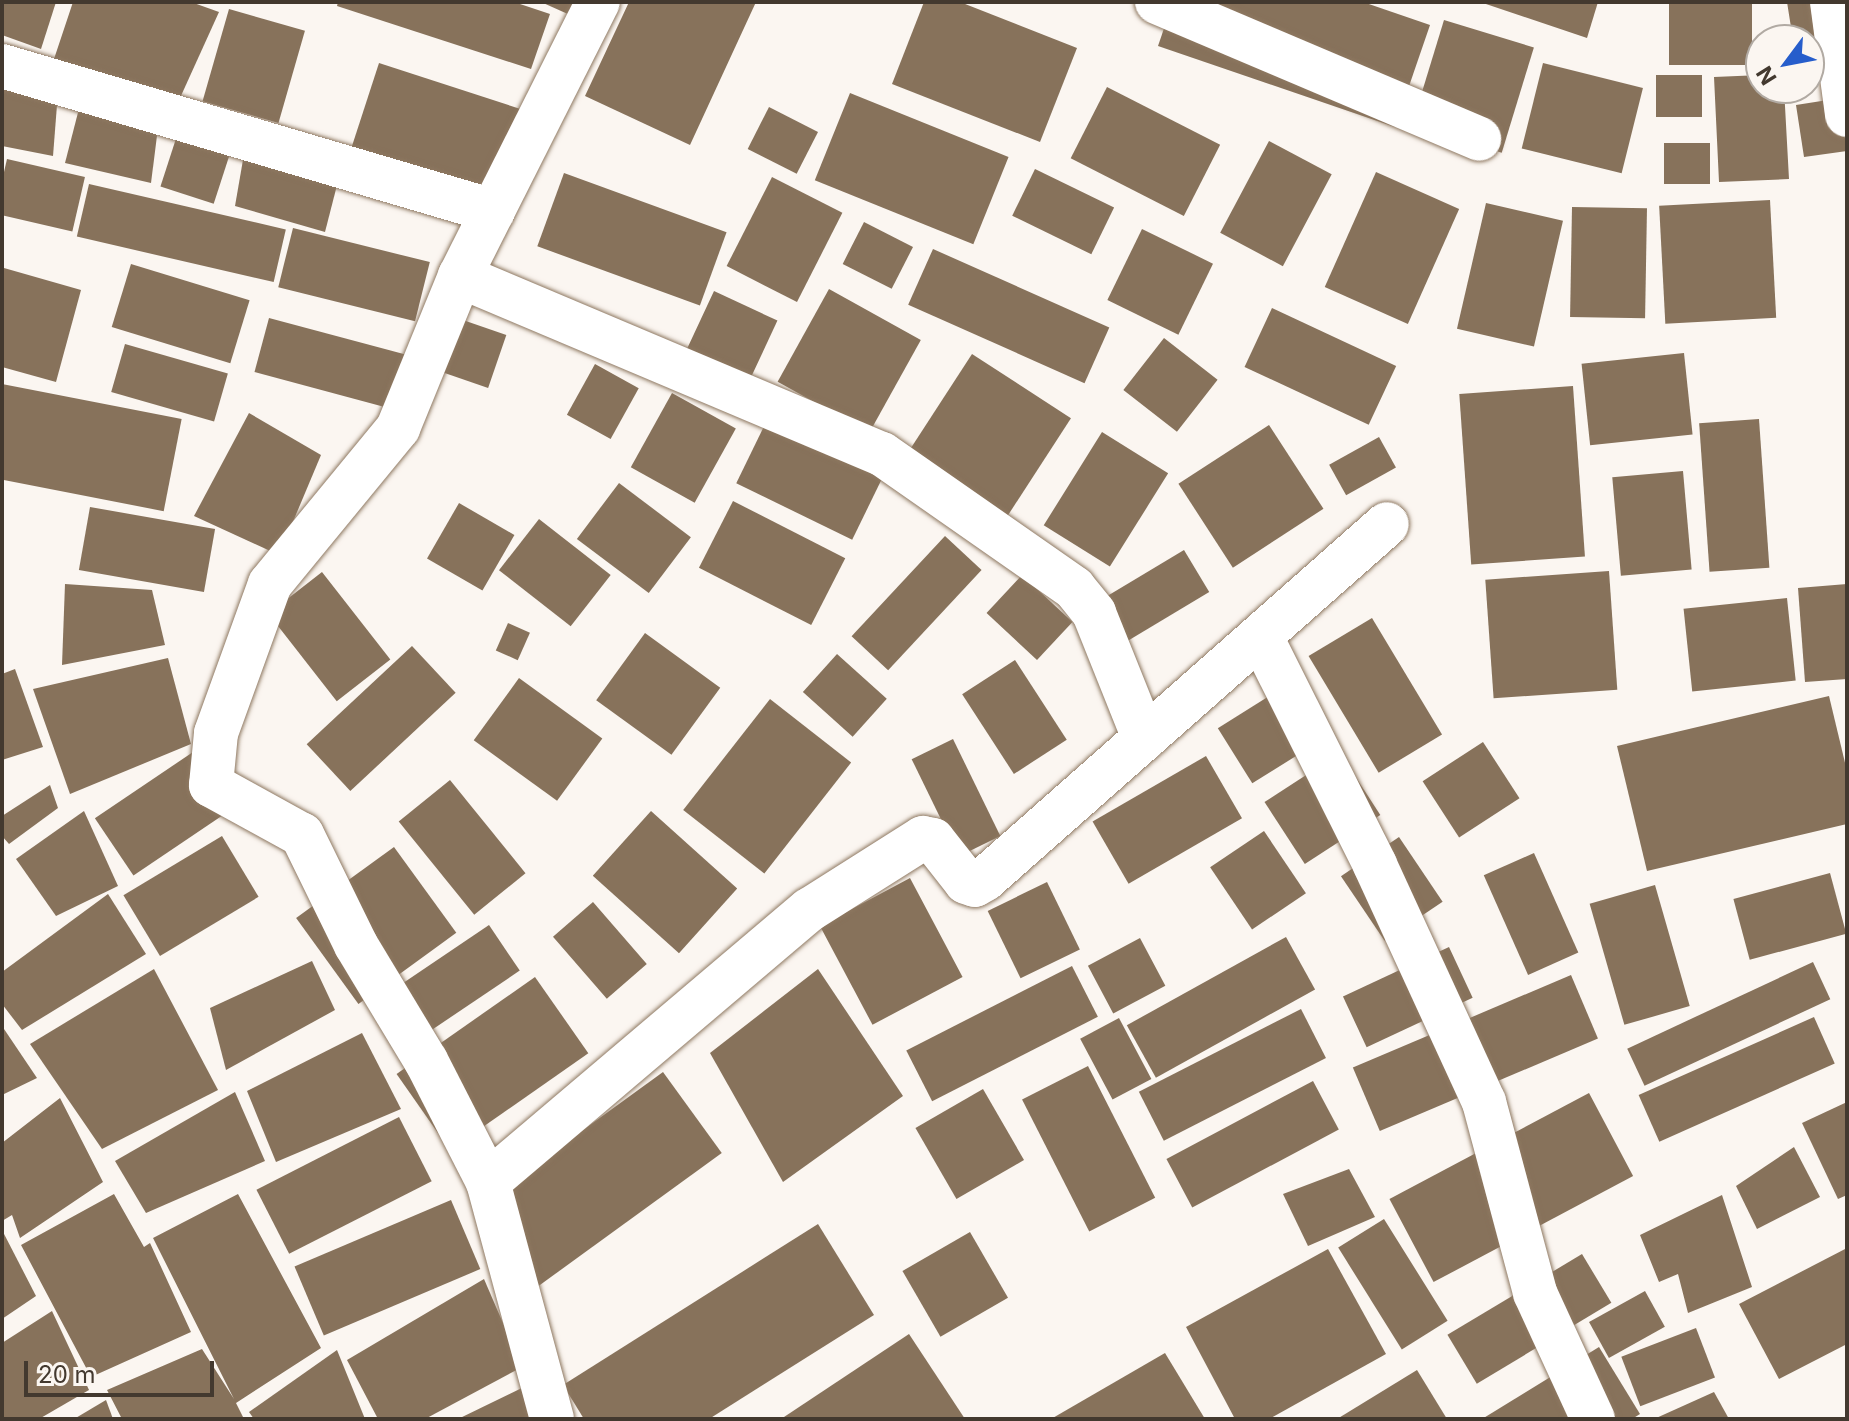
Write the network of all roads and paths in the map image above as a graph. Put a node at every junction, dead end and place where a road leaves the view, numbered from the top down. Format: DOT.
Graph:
graph roads {
  1 [pos="598,2"];
  2 [pos="1157,2"];
  3 [pos="1832,2"];
  4 [pos="2,66"];
  5 [pos="1847,115"];
  6 [pos="1479,139"];
  7 [pos="493,211"];
  8 [pos="460,276"];
  9 [pos="1387,524"];
  10 [pos="1261,637"];
  11 [pos="1144,738"];
  12 [pos="488,1182"];
  13 [pos="552,1419"];
  14 [pos="1593,1419"];
  1 -- 7 [label="street"];
  2 -- 6 [label="street"];
  3 -- 5 [label="street"];
  4 -- 7 [label="street"];
  7 -- 8 [label="street"];
  8 -- 11 [label="street"];
  8 -- 12 [label="street"];
  9 -- 10 [label="street"];
  10 -- 11 [label="street"];
  10 -- 14 [label="street"];
  11 -- 12 [label="street"];
  12 -- 13 [label="street"];
}
